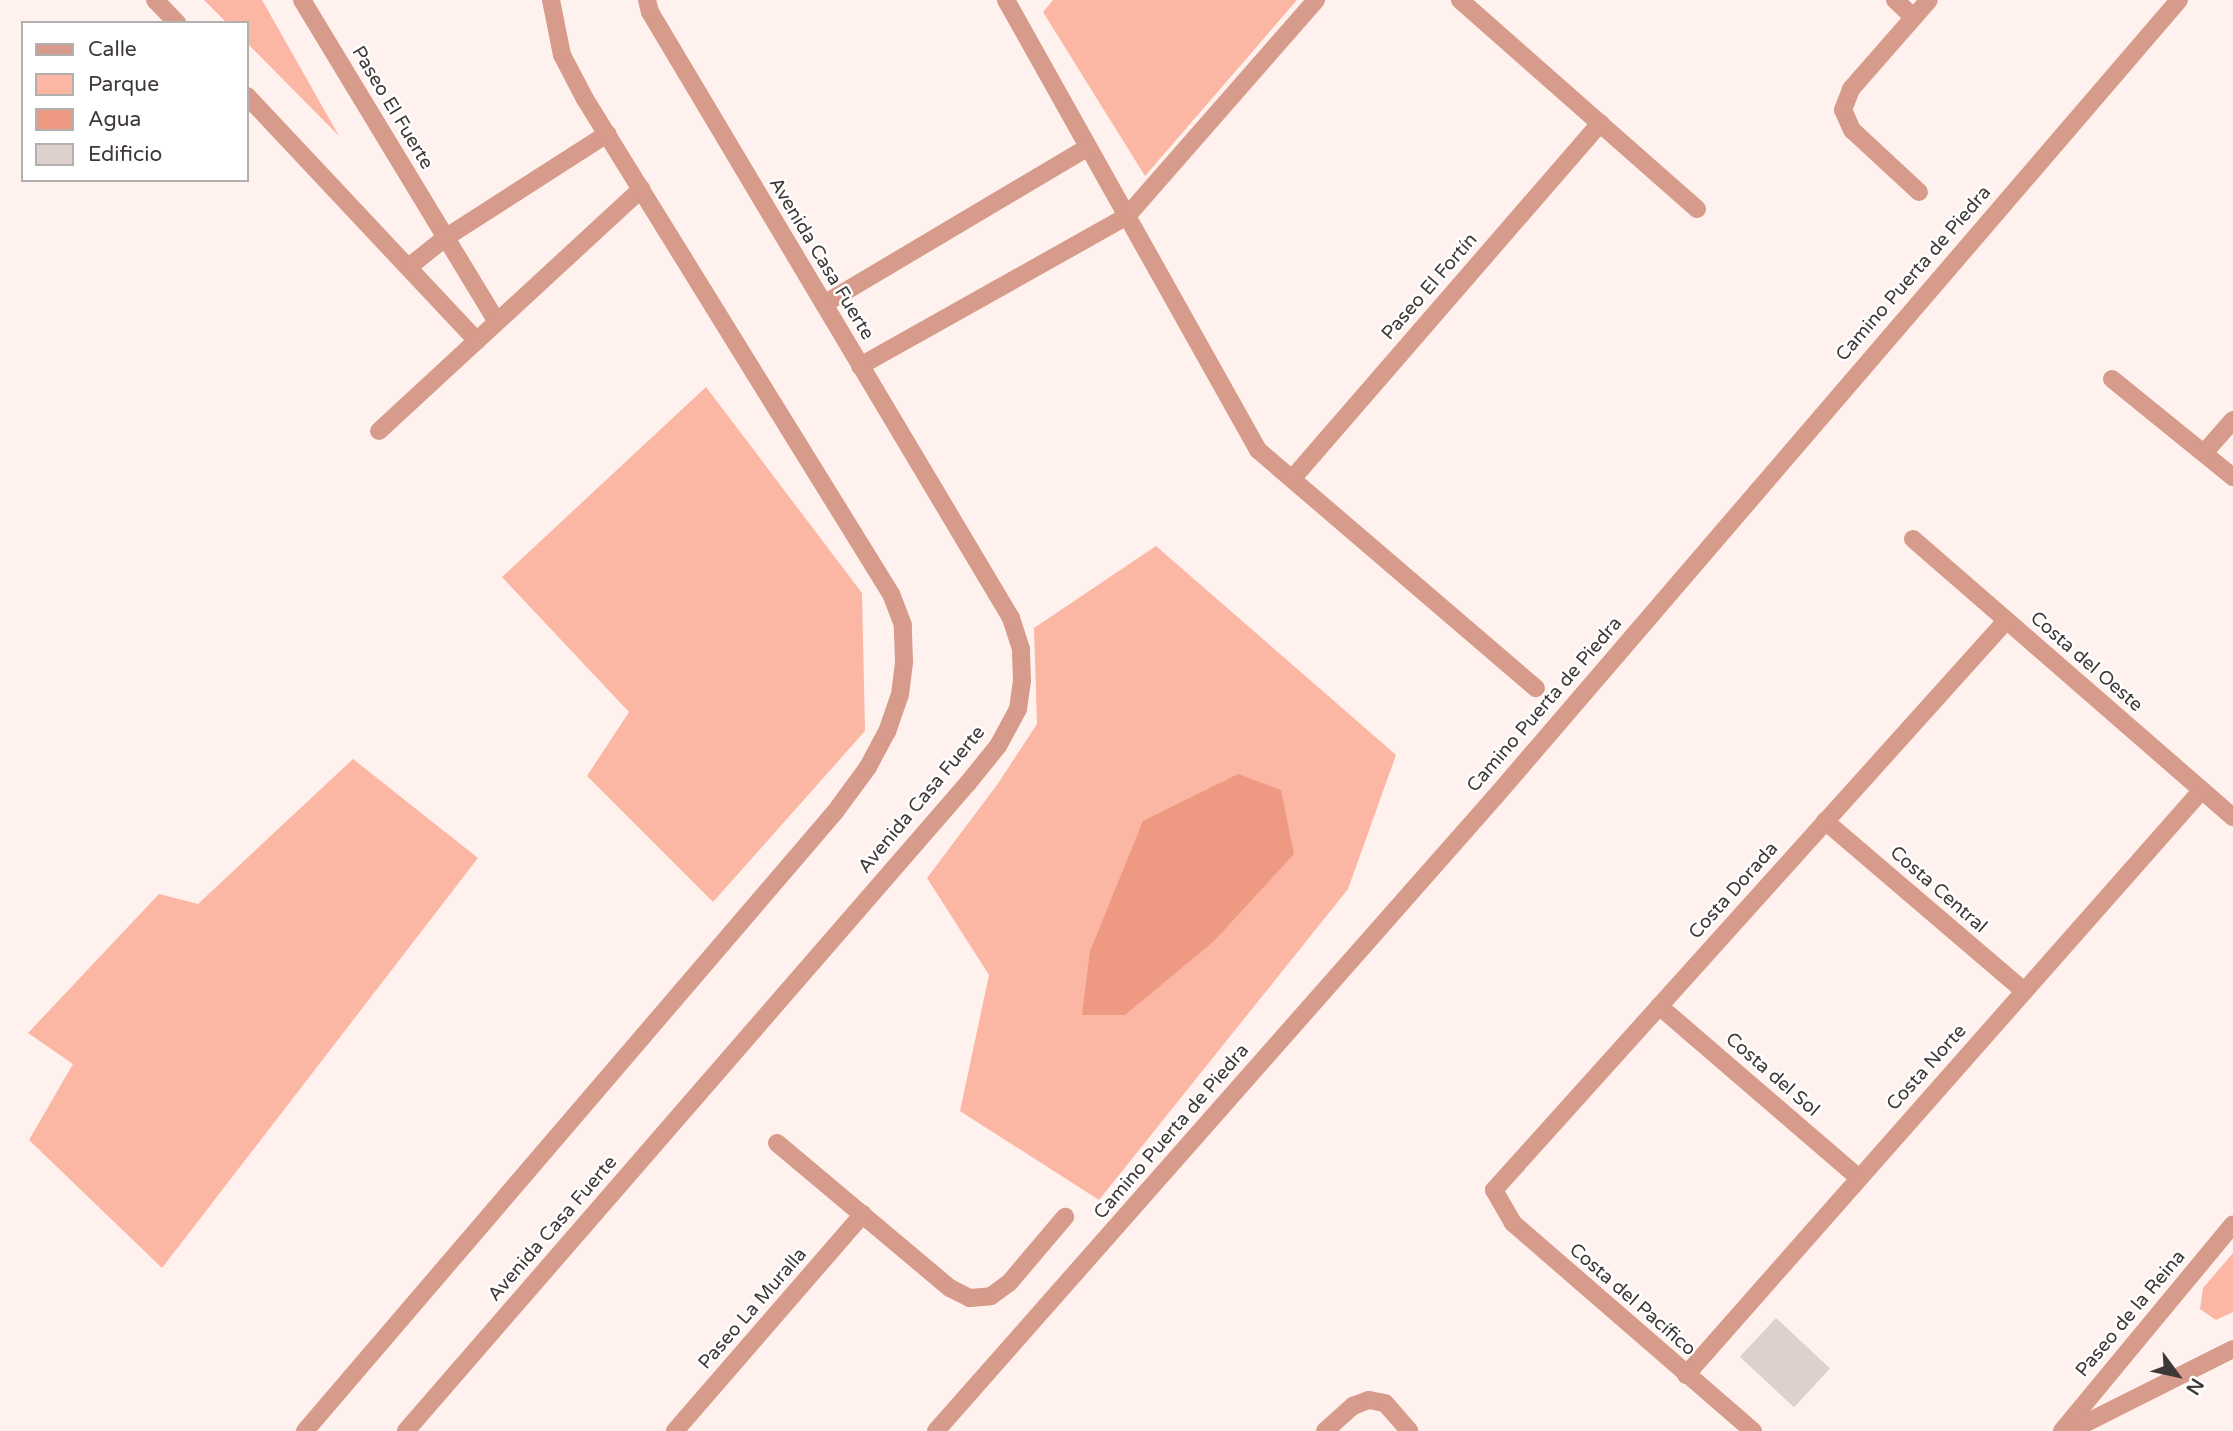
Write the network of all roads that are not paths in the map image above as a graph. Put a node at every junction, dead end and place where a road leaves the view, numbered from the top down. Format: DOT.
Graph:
graph roads {
  1 [pos="155,0"];
  2 [pos="302,0"];
  3 [pos="551,0"];
  4 [pos="647,0"];
  5 [pos="1006,0"];
  6 [pos="1316,0"];
  7 [pos="1460,0"];
  8 [pos="1895,0"];
  9 [pos="1928,0"];
  10 [pos="2179,0"];
  11 [pos="1913,17"];
  12 [pos="175,21"];
  13 [pos="248,97"];
  14 [pos="1600,123"];
  15 [pos="607,134"];
  16 [pos="1088,147"];
  17 [pos="641,189"];
  18 [pos="1919,192"];
  19 [pos="1697,209"];
  20 [pos="1127,216"];
  21 [pos="445,239"];
  22 [pos="410,265"];
  23 [pos="824,304"];
  24 [pos="497,322"];
  25 [pos="477,341"];
  26 [pos="860,366"];
  27 [pos="2112,379"];
  28 [pos="2233,420"];
  29 [pos="379,431"];
  30 [pos="2204,453"];
  31 [pos="2233,477"];
  32 [pos="1292,479"];
  33 [pos="1913,539"];
  34 [pos="2007,621"];
  35 [pos="1536,688"];
  36 [pos="2202,790"];
  37 [pos="2233,817"];
  38 [pos="1825,821"];
  39 [pos="2024,991"];
  40 [pos="1659,1006"];
  41 [pos="777,1143"];
  42 [pos="1858,1177"];
  43 [pos="1494,1190"];
  44 [pos="863,1214"];
  45 [pos="1065,1217"];
  46 [pos="2233,1224"];
  47 [pos="2233,1349"];
  48 [pos="1686,1375"];
  49 [pos="305,1431"];
  50 [pos="405,1431"];
  51 [pos="676,1431"];
  52 [pos="936,1431"];
  53 [pos="1325,1431"];
  54 [pos="1409,1431"];
  55 [pos="1754,1431"];
  56 [pos="2062,1431"];
  57 [pos="2070,1431"];
  1 -- 12 [label="street"];
  2 -- 21 [label="street, Paseo El Fuerte"];
  3 -- 15 [label="street"];
  4 -- 23 [label="street, Avenida Casa Fuerte"];
  5 -- 16 [label="street"];
  6 -- 20 [label="street"];
  7 -- 14 [label="street"];
  8 -- 11 [label="street"];
  9 -- 11 [label="street"];
  10 -- 52 [label="street, Camino Puerta de Piedra"];
  11 -- 18 [label="street"];
  13 -- 22 [label="street"];
  14 -- 19 [label="street"];
  14 -- 32 [label="street, Paseo El Fortín"];
  15 -- 17 [label="street"];
  15 -- 21 [label="street"];
  16 -- 20 [label="street"];
  16 -- 23 [label="street"];
  17 -- 24 [label="street"];
  17 -- 49 [label="street"];
  20 -- 26 [label="street"];
  20 -- 32 [label="street"];
  21 -- 22 [label="street"];
  21 -- 24 [label="street, Paseo El Fuerte"];
  22 -- 25 [label="street"];
  23 -- 26 [label="street, Avenida Casa Fuerte"];
  24 -- 25 [label="street"];
  25 -- 29 [label="street"];
  26 -- 50 [label="street, Avenida Casa Fuerte"];
  27 -- 30 [label="street"];
  28 -- 30 [label="street"];
  30 -- 31 [label="street"];
  32 -- 35 [label="street"];
  33 -- 34 [label="street, Costa del Oeste"];
  34 -- 36 [label="street, Costa del Oeste"];
  34 -- 38 [label="street, Costa Dorada"];
  36 -- 37 [label="street, Costa del Oeste"];
  36 -- 39 [label="street, Costa Norte"];
  38 -- 39 [label="street, Costa Central"];
  38 -- 40 [label="street, Costa Dorada"];
  39 -- 42 [label="street, Costa Norte"];
  40 -- 42 [label="street, Costa del Sol"];
  40 -- 43 [label="street, Costa Dorada"];
  41 -- 44 [label="street"];
  42 -- 48 [label="street, Costa Norte"];
  43 -- 48 [label="street, Costa del Pacífico"];
  44 -- 45 [label="street"];
  44 -- 51 [label="street, Paseo La Muralla"];
  46 -- 56 [label="street, Paseo de la Reina"];
  47 -- 57 [label="street"];
  48 -- 55 [label="street, Costa del Pacífico"];
  53 -- 54 [label="street"];
}
